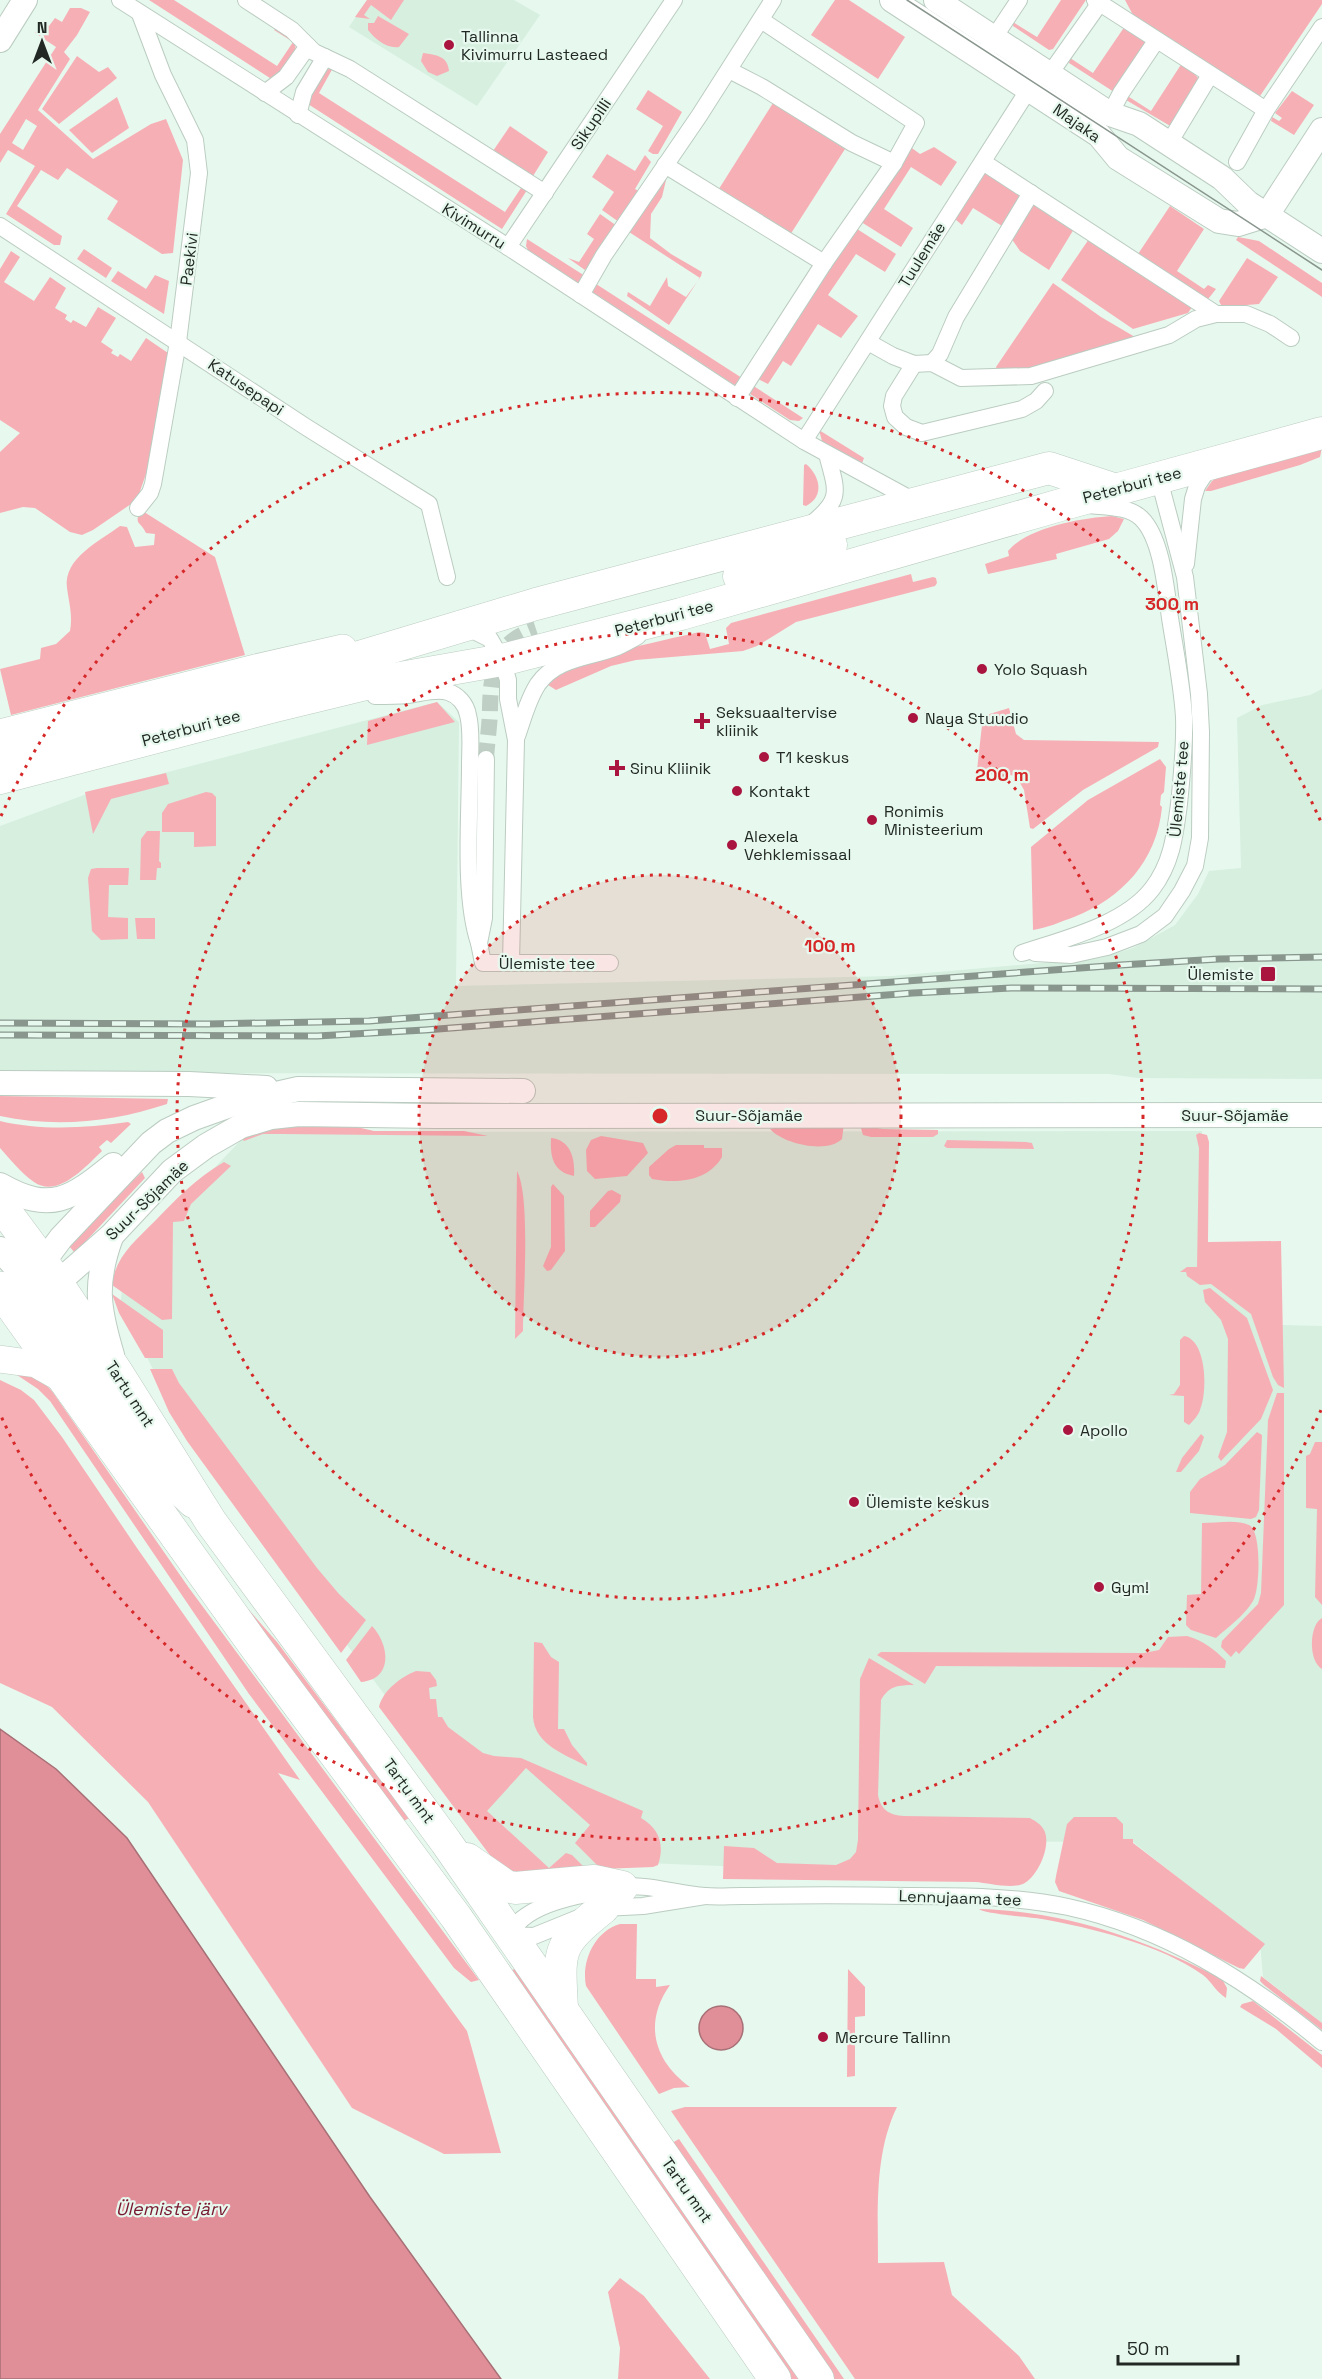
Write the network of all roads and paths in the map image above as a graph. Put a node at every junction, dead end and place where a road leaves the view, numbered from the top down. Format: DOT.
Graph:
graph roads {
  1 [pos="25,0"];
  2 [pos="120,0"];
  3 [pos="246,0"];
  4 [pos="674,0"];
  5 [pos="773,0"];
  6 [pos="892,0"];
  7 [pos="936,0"];
  8 [pos="1019,0"];
  9 [pos="1099,1"];
  10 [pos="140,14"];
  11 [pos="761,20"];
  12 [pos="1322,27"];
  13 [pos="0,40"];
  14 [pos="1156,41"];
  15 [pos="308,46"];
  16 [pos="987,48"];
  17 [pos="325,57"];
  18 [pos="729,70"];
  19 [pos="1210,75"];
  20 [pos="1040,78"];
  21 [pos="265,93"];
  22 [pos="1266,110"];
  23 [pos="1110,114"];
  24 [pos="298,115"];
  25 [pos="1322,130"];
  26 [pos="1169,143"];
  27 [pos="982,162"];
  28 [pos="1238,162"];
  29 [pos="894,163"];
  30 [pos="664,165"];
  31 [pos="545,193"];
  32 [pos="1031,193"];
  33 [pos="1259,218"];
  34 [pos="0,226"];
  35 [pos="508,247"];
  36 [pos="1322,251"];
  37 [pos="825,263"];
  38 [pos="580,295"];
  39 [pos="1216,314"];
  40 [pos="1291,338"];
  41 [pos="178,342"];
  42 [pos="868,342"];
  43 [pos="932,363"];
  44 [pos="914,364"];
  45 [pos="1045,391"];
  46 [pos="737,398"];
  47 [pos="1322,433"];
  48 [pos="804,441"];
  49 [pos="827,454"];
  50 [pos="1214,462"];
  51 [pos="1036,472"];
  52 [pos="1158,479"];
  53 [pos="1116,490"];
  54 [pos="917,502"];
  55 [pos="1064,504"];
  56 [pos="138,508"];
  57 [pos="800,534"];
  58 [pos="1185,577"];
  59 [pos="447,578"];
  60 [pos="681,614"];
  61 [pos="454,629"];
  62 [pos="536,629"];
  63 [pos="502,660"];
  64 [pos="454,669"];
  65 [pos="375,696"];
  66 [pos="0,734"];
  67 [pos="516,740"];
  68 [pos="0,754"];
  69 [pos="486,759"];
  70 [pos="0,778"];
  71 [pos="0,800"];
  72 [pos="479,943"];
  73 [pos="511,963"];
  74 [pos="610,963"];
  75 [pos="0,1083"];
  76 [pos="298,1089"];
  77 [pos="523,1092"];
  78 [pos="1322,1115"];
  79 [pos="151,1143"];
  80 [pos="0,1185"];
  81 [pos="0,1204"];
  82 [pos="112,1235"];
  83 [pos="25,1289"];
  84 [pos="0,1359"];
  85 [pos="118,1374"];
  86 [pos="67,1382"];
  87 [pos="211,1522"];
  88 [pos="446,1842"];
  89 [pos="705,1896"];
  90 [pos="613,1898"];
  91 [pos="456,1917"];
  92 [pos="511,1935"];
  93 [pos="496,1977"];
  94 [pos="562,2009"];
  95 [pos="1322,2042"];
  96 [pos="775,2379"];
  97 [pos="818,2379"];
  1 -- 13 [label="main road"];
  2 -- 10 [label="street, Kivimurru"];
  3 -- 15 [label="street"];
  4 -- 31 [label="street, Sikupilli"];
  5 -- 11 [label="street"];
  6 -- 16 [label="main road, Majaka"];
  7 -- 16 [label="main road, Majaka"];
  8 -- 16 [label="street"];
  9 -- 14 [label="street"];
  9 -- 20 [label="street, Tuulemäe"];
  10 -- 21 [label="street, Kivimurru"];
  10 -- 41 [label="street, Paekivi"];
  11 -- 18 [label="street"];
  11 -- 29 [label="street"];
  12 -- 22 [label="street"];
  14 -- 19 [label="street"];
  14 -- 23 [label="street"];
  15 -- 17 [label="street"];
  15 -- 21 [label="street"];
  16 -- 20 [label="main road, Majaka"];
  17 -- 24 [label="street"];
  17 -- 31 [label="street"];
  18 -- 29 [label="street"];
  18 -- 30 [label="street"];
  19 -- 22 [label="street"];
  19 -- 26 [label="street"];
  20 -- 23 [label="main road, Majaka"];
  20 -- 27 [label="street, Tuulemäe"];
  20 -- 33 [label="main road, Majaka"];
  21 -- 24 [label="street, Kivimurru"];
  22 -- 28 [label="street"];
  23 -- 26 [label="main road, Majaka"];
  24 -- 35 [label="street, Kivimurru"];
  25 -- 33 [label="main road"];
  26 -- 33 [label="main road, Majaka"];
  27 -- 32 [label="street"];
  27 -- 42 [label="street, Tuulemäe"];
  29 -- 37 [label="street"];
  30 -- 37 [label="street"];
  30 -- 38 [label="street"];
  31 -- 35 [label="street, Sikupilli"];
  32 -- 39 [label="street"];
  32 -- 43 [label="street"];
  33 -- 36 [label="main road, Majaka"];
  34 -- 41 [label="street, Katusepapi"];
  35 -- 38 [label="street, Kivimurru"];
  37 -- 46 [label="street"];
  38 -- 46 [label="street, Kivimurru"];
  39 -- 40 [label="street"];
  39 -- 43 [label="street"];
  41 -- 56 [label="street, Paekivi"];
  41 -- 59 [label="street, Katusepapi"];
  42 -- 44 [label="street"];
  42 -- 48 [label="street, Tuulemäe"];
  43 -- 44 [label="street"];
  44 -- 45 [label="street"];
  46 -- 48 [label="street, Kivimurru"];
  47 -- 50 [label="highway, Peterburi tee"];
  48 -- 49 [label="street, Kivimurru"];
  49 -- 54 [label="street, Kivimurru"];
  49 -- 57 [label="street"];
  50 -- 52 [label="highway, Peterburi tee"];
  50 -- 58 [label="street, Ülemiste tee"];
  51 -- 53 [label="highway"];
  51 -- 54 [label="highway, Peterburi tee"];
  51 -- 62 [label="highway"];
  52 -- 53 [label="highway, Peterburi tee"];
  52 -- 58 [label="street, Ülemiste tee"];
  53 -- 55 [label="highway, Peterburi tee"];
  54 -- 57 [label="highway, Peterburi tee"];
  55 -- 58 [label="street, Ülemiste tee"];
  55 -- 60 [label="highway, Peterburi tee"];
  57 -- 61 [label="highway, Peterburi tee"];
  60 -- 63 [label="highway, Peterburi tee"];
  60 -- 67 [label="street"];
  61 -- 63 [label="street"];
  61 -- 66 [label="main road"];
  61 -- 68 [label="highway, Peterburi tee"];
  63 -- 64 [label="highway, Peterburi tee"];
  63 -- 67 [label="street"];
  64 -- 65 [label="highway"];
  64 -- 70 [label="highway, Peterburi tee"];
  65 -- 71 [label="highway"];
  65 -- 72 [label="street"];
  67 -- 73 [label="street"];
  69 -- 72 [label="street"];
  72 -- 73 [label="street, Ülemiste tee"];
  73 -- 74 [label="street, Ülemiste tee"];
  75 -- 76 [label="main road"];
  76 -- 77 [label="main road, Suur-Sõjamäe"];
  76 -- 79 [label="main road, Suur-Sõjamäe"];
  78 -- 82 [label="main road, Suur-Sõjamäe"];
  79 -- 80 [label="main road"];
  79 -- 83 [label="main road, Suur-Sõjamäe"];
  81 -- 83 [label="highway, Tartu mnt"];
  82 -- 83 [label="main road, Suur-Sõjamäe"];
  82 -- 85 [label="main road"];
  83 -- 85 [label="highway, Tartu mnt"];
  83 -- 86 [label="highway, Tartu mnt"];
  83 -- 87 [label="main road"];
  84 -- 86 [label="main road"];
  85 -- 87 [label="highway, Tartu mnt"];
  86 -- 91 [label="highway, Tartu mnt"];
  87 -- 88 [label="highway, Tartu mnt"];
  88 -- 90 [label="highway"];
  88 -- 92 [label="highway, Tartu mnt"];
  89 -- 90 [label="street, Lennujaama tee"];
  89 -- 90 [label="street, Lennujaama tee"];
  89 -- 95 [label="street, Lennujaama tee"];
  90 -- 92 [label="street, Lennujaama tee"];
  90 -- 92 [label="street, Lennujaama tee"];
  90 -- 94 [label="highway"];
  91 -- 92 [label="highway"];
  91 -- 93 [label="highway, Tartu mnt"];
  92 -- 93 [label="highway"];
  92 -- 94 [label="highway, Tartu mnt"];
  93 -- 96 [label="highway, Tartu mnt"];
  94 -- 97 [label="highway, Tartu mnt"];
}
